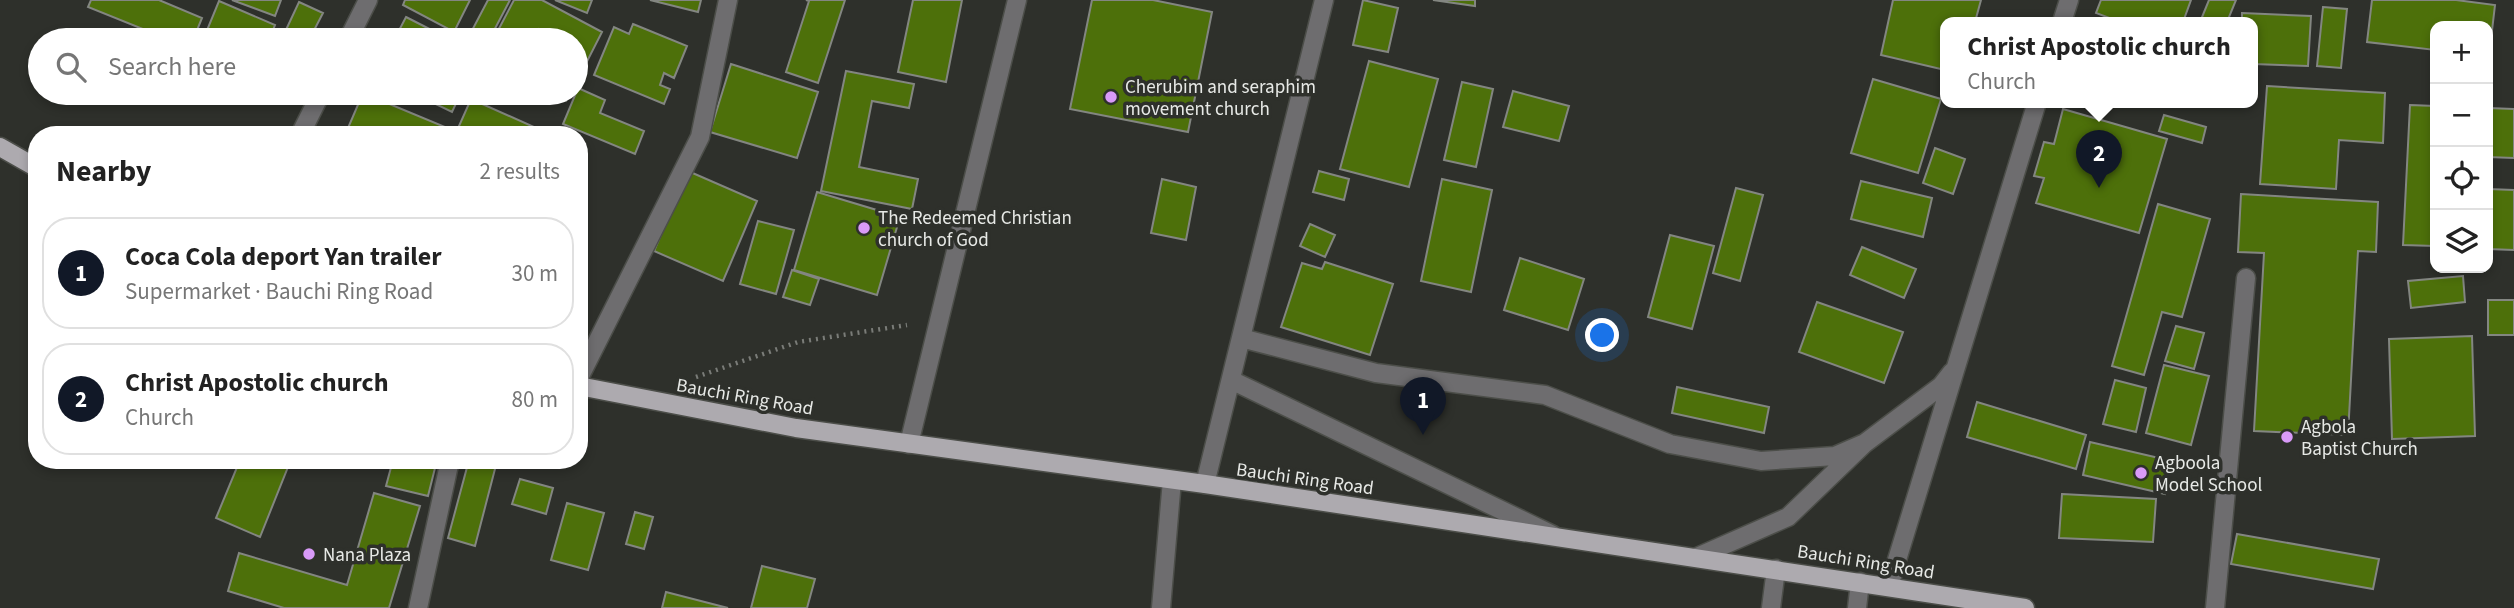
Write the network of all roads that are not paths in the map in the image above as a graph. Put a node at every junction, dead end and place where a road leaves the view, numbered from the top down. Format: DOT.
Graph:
graph roads {
  1 [pos="368,0"];
  2 [pos="728,0"];
  3 [pos="1017,0"];
  4 [pos="1324,0"];
  5 [pos="2069,0"];
  6 [pos="2064,17"];
  7 [pos="354,28"];
  8 [pos="315,105"];
  9 [pos="2035,108"];
  10 [pos="304,126"];
  11 [pos="0,147"];
  12 [pos="28,162"];
  13 [pos="2246,278"];
  14 [pos="1241,338"];
  15 [pos="588,360"];
  16 [pos="1955,368"];
  17 [pos="1231,380"];
  18 [pos="588,388"];
  19 [pos="1865,443"];
  20 [pos="909,444"];
  21 [pos="448,469"];
  22 [pos="1172,480"];
  23 [pos="1205,484"];
  24 [pos="1556,536"];
  25 [pos="1698,557"];
  26 [pos="1776,569"];
  27 [pos="1860,582"];
  28 [pos="1889,586"];
  29 [pos="418,608"];
  30 [pos="1161,608"];
  31 [pos="1771,608"];
  32 [pos="1857,608"];
  33 [pos="2025,608"];
  34 [pos="2215,608"];
  1 -- 7 [label="street"];
  2 -- 15 [label="street"];
  3 -- 20 [label="street"];
  4 -- 14 [label="street"];
  5 -- 6 [label="street"];
  8 -- 10 [label="street"];
  9 -- 16 [label="street"];
  11 -- 12 [label="main road"];
  13 -- 34 [label="street"];
  14 -- 17 [label="street"];
  14 -- 19 [label="street"];
  16 -- 19 [label="street"];
  16 -- 28 [label="street"];
  17 -- 23 [label="street"];
  17 -- 24 [label="street"];
  18 -- 20 [label="main road, Bauchi Ring Road"];
  19 -- 25 [label="street"];
  20 -- 22 [label="main road, Bauchi Ring Road"];
  21 -- 29 [label="street"];
  22 -- 23 [label="main road, Bauchi Ring Road"];
  22 -- 30 [label="street"];
  23 -- 24 [label="main road, Bauchi Ring Road"];
  24 -- 25 [label="main road, Bauchi Ring Road"];
  25 -- 26 [label="main road, Bauchi Ring Road"];
  26 -- 27 [label="main road, Bauchi Ring Road"];
  26 -- 31 [label="street"];
  27 -- 28 [label="main road, Bauchi Ring Road"];
  27 -- 32 [label="street"];
  28 -- 33 [label="main road, Bauchi Ring Road"];
}
